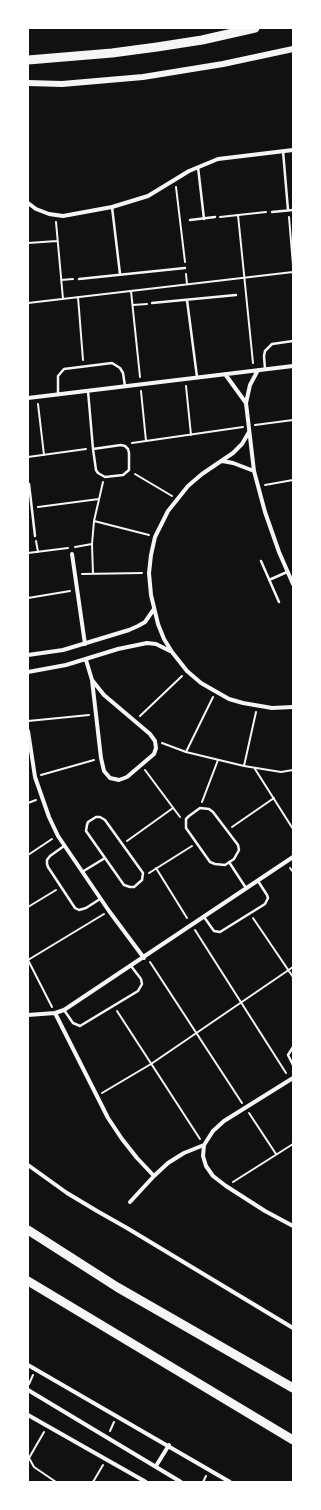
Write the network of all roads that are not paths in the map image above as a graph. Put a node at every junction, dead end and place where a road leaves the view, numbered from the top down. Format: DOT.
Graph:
graph roads {
  1 [pos="255,28"];
  2 [pos="293,49"];
  3 [pos="28,60"];
  4 [pos="28,83"];
  5 [pos="293,150"];
  6 [pos="283,151"];
  7 [pos="198,167"];
  8 [pos="28,203"];
  9 [pos="112,207"];
  10 [pos="288,210"];
  11 [pos="293,210"];
  12 [pos="272,212"];
  13 [pos="215,218"];
  14 [pos="204,219"];
  15 [pos="190,220"];
  16 [pos="185,268"];
  17 [pos="120,274"];
  18 [pos="79,279"];
  19 [pos="236,295"];
  20 [pos="187,300"];
  21 [pos="152,303"];
  22 [pos="293,341"];
  23 [pos="293,366"];
  24 [pos="265,369"];
  25 [pos="256,370"];
  26 [pos="225,374"];
  27 [pos="197,377"];
  28 [pos="125,386"];
  29 [pos="88,391"];
  30 [pos="58,395"];
  31 [pos="28,398"];
  32 [pos="246,403"];
  33 [pos="249,432"];
  34 [pos="94,448"];
  35 [pos="222,461"];
  36 [pos="254,472"];
  37 [pos="30,484"];
  38 [pos="28,512"];
  39 [pos="33,512"];
  40 [pos="35,536"];
  41 [pos="72,554"];
  42 [pos="262,561"];
  43 [pos="288,572"];
  44 [pos="270,580"];
  45 [pos="293,584"];
  46 [pos="279,602"];
  47 [pos="154,609"];
  48 [pos="86,644"];
  49 [pos="172,652"];
  50 [pos="28,655"];
  51 [pos="86,660"];
  52 [pos="28,672"];
  53 [pos="92,680"];
  54 [pos="293,707"];
  55 [pos="28,731"];
  56 [pos="64,846"];
  57 [pos="105,858"];
  58 [pos="293,858"];
  59 [pos="230,862"];
  60 [pos="82,872"];
  61 [pos="258,881"];
  62 [pos="247,889"];
  63 [pos="101,899"];
  64 [pos="204,917"];
  65 [pos="145,957"];
  66 [pos="131,966"];
  67 [pos="64,1010"];
  68 [pos="55,1013"];
  69 [pos="28,1015"];
  70 [pos="293,1047"];
  71 [pos="293,1065"];
  72 [pos="292,1079"];
  73 [pos="204,1145"];
  74 [pos="28,1165"];
  75 [pos="154,1176"];
  76 [pos="130,1202"];
  77 [pos="293,1226"];
  78 [pos="28,1230"];
  79 [pos="28,1281"];
  80 [pos="293,1328"];
  81 [pos="28,1365"];
  82 [pos="293,1388"];
  83 [pos="28,1390"];
  84 [pos="28,1415"];
  85 [pos="293,1440"];
  86 [pos="169,1445"];
  87 [pos="156,1466"];
  88 [pos="146,1482"];
  89 [pos="181,1482"];
  90 [pos="230,1482"];
  1 -- 3 [label="highway"];
  2 -- 4 [label="street"];
  5 -- 6 [label="street"];
  6 -- 7 [label="street"];
  6 -- 10 [label="lane"];
  7 -- 9 [label="street"];
  7 -- 14 [label="lane"];
  8 -- 9 [label="street"];
  9 -- 17 [label="lane"];
  10 -- 11 [label="lane"];
  10 -- 12 [label="lane"];
  13 -- 14 [label="lane"];
  14 -- 15 [label="lane"];
  16 -- 17 [label="lane"];
  17 -- 18 [label="lane"];
  19 -- 20 [label="lane"];
  20 -- 21 [label="lane"];
  20 -- 27 [label="lane"];
  22 -- 24 [label="lane"];
  23 -- 24 [label="street"];
  24 -- 25 [label="street"];
  25 -- 26 [label="street"];
  25 -- 32 [label="street"];
  26 -- 27 [label="street"];
  26 -- 32 [label="street"];
  27 -- 28 [label="street"];
  28 -- 29 [label="street"];
  28 -- 30 [label="lane"];
  29 -- 30 [label="street"];
  29 -- 34 [label="lane"];
  30 -- 31 [label="street"];
  32 -- 33 [label="street"];
  33 -- 35 [label="street"];
  33 -- 36 [label="street"];
  34 -- 34 [label="lane"];
  35 -- 36 [label="street"];
  35 -- 47 [label="street"];
  36 -- 43 [label="street"];
  37 -- 39 [label="lane"];
  38 -- 39 [label="lane"];
  39 -- 40 [label="lane"];
  41 -- 48 [label="street"];
  42 -- 44 [label="lane"];
  43 -- 44 [label="lane"];
  43 -- 45 [label="street"];
  44 -- 46 [label="lane"];
  47 -- 48 [label="street"];
  47 -- 49 [label="street"];
  48 -- 50 [label="street"];
  49 -- 51 [label="street"];
  49 -- 54 [label="street"];
  51 -- 52 [label="street"];
  51 -- 53 [label="street"];
  53 -- 53 [label="street"];
  55 -- 56 [label="street"];
  56 -- 60 [label="street"];
  56 -- 63 [label="lane"];
  57 -- 57 [label="lane"];
  57 -- 60 [label="lane"];
  58 -- 61 [label="street"];
  59 -- 59 [label="lane"];
  59 -- 62 [label="lane"];
  60 -- 63 [label="street"];
  61 -- 62 [label="street"];
  61 -- 64 [label="lane"];
  62 -- 64 [label="street"];
  63 -- 65 [label="street"];
  64 -- 65 [label="street"];
  65 -- 66 [label="street"];
  66 -- 67 [label="street"];
  66 -- 67 [label="lane"];
  67 -- 68 [label="street"];
  68 -- 69 [label="street"];
  68 -- 75 [label="street"];
  70 -- 71 [label="lane"];
  72 -- 73 [label="street"];
  73 -- 75 [label="street"];
  73 -- 77 [label="street"];
  74 -- 80 [label="street"];
  75 -- 76 [label="street"];
  78 -- 82 [label="highway"];
  79 -- 85 [label="highway"];
  81 -- 86 [label="street"];
  83 -- 87 [label="street"];
  84 -- 88 [label="street"];
  86 -- 87 [label="street"];
  86 -- 90 [label="street"];
  87 -- 89 [label="street"];
}
